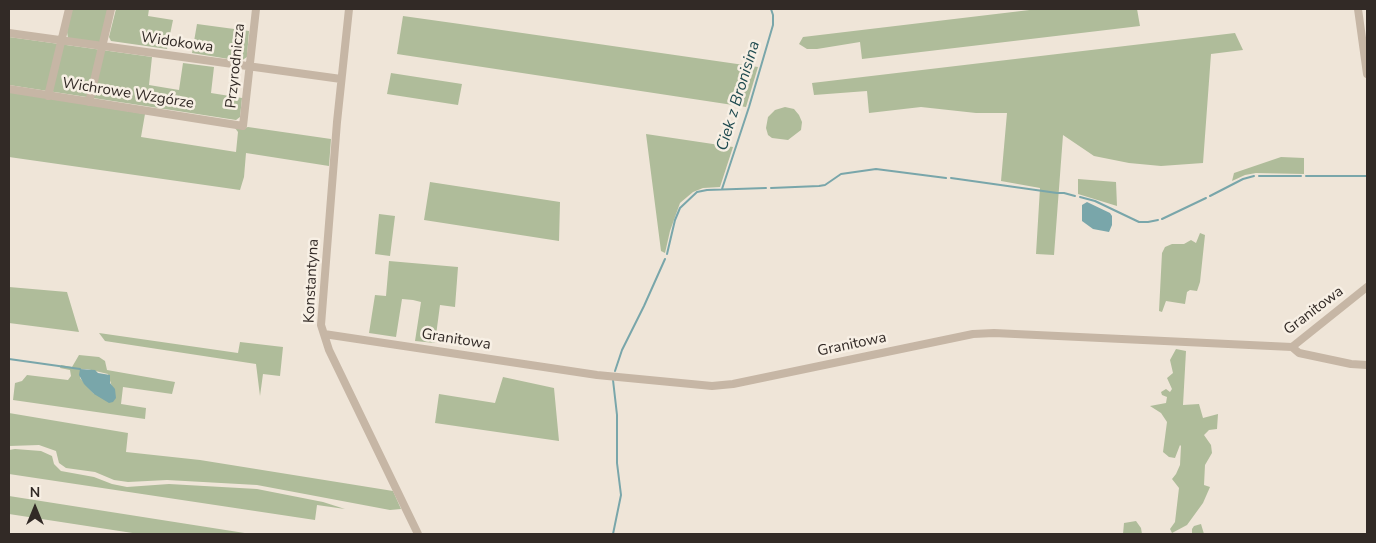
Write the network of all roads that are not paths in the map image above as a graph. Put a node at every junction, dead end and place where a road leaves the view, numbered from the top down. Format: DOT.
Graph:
graph roads {
  1 [pos="69,9"];
  2 [pos="112,9"];
  3 [pos="256,9"];
  4 [pos="348,9"];
  5 [pos="1358,9"];
  6 [pos="9,33"];
  7 [pos="62,40"];
  8 [pos="103,46"];
  9 [pos="250,67"];
  10 [pos="1367,74"];
  11 [pos="342,79"];
  12 [pos="9,89"];
  13 [pos="48,96"];
  14 [pos="89,102"];
  15 [pos="243,126"];
  16 [pos="1367,287"];
  17 [pos="324,334"];
  18 [pos="1292,347"];
  19 [pos="1367,365"];
  20 [pos="418,534"];
  1 -- 7 [label="street"];
  2 -- 8 [label="street"];
  3 -- 9 [label="street, Przyrodnicza"];
  4 -- 11 [label="street, Konstantyna"];
  5 -- 10 [label="street"];
  6 -- 7 [label="street, Widokowa"];
  7 -- 8 [label="street, Widokowa"];
  7 -- 13 [label="street"];
  8 -- 9 [label="street, Widokowa"];
  8 -- 14 [label="street"];
  9 -- 11 [label="street, Widokowa"];
  9 -- 15 [label="street, Przyrodnicza"];
  11 -- 17 [label="street, Konstantyna"];
  12 -- 13 [label="street, Wichrowe Wzgórze"];
  13 -- 14 [label="street, Wichrowe Wzgórze"];
  14 -- 15 [label="street, Wichrowe Wzgórze"];
  16 -- 18 [label="street, Granitowa"];
  17 -- 18 [label="street, Granitowa"];
  17 -- 20 [label="street, Konstantyna"];
  18 -- 19 [label="street"];
}
